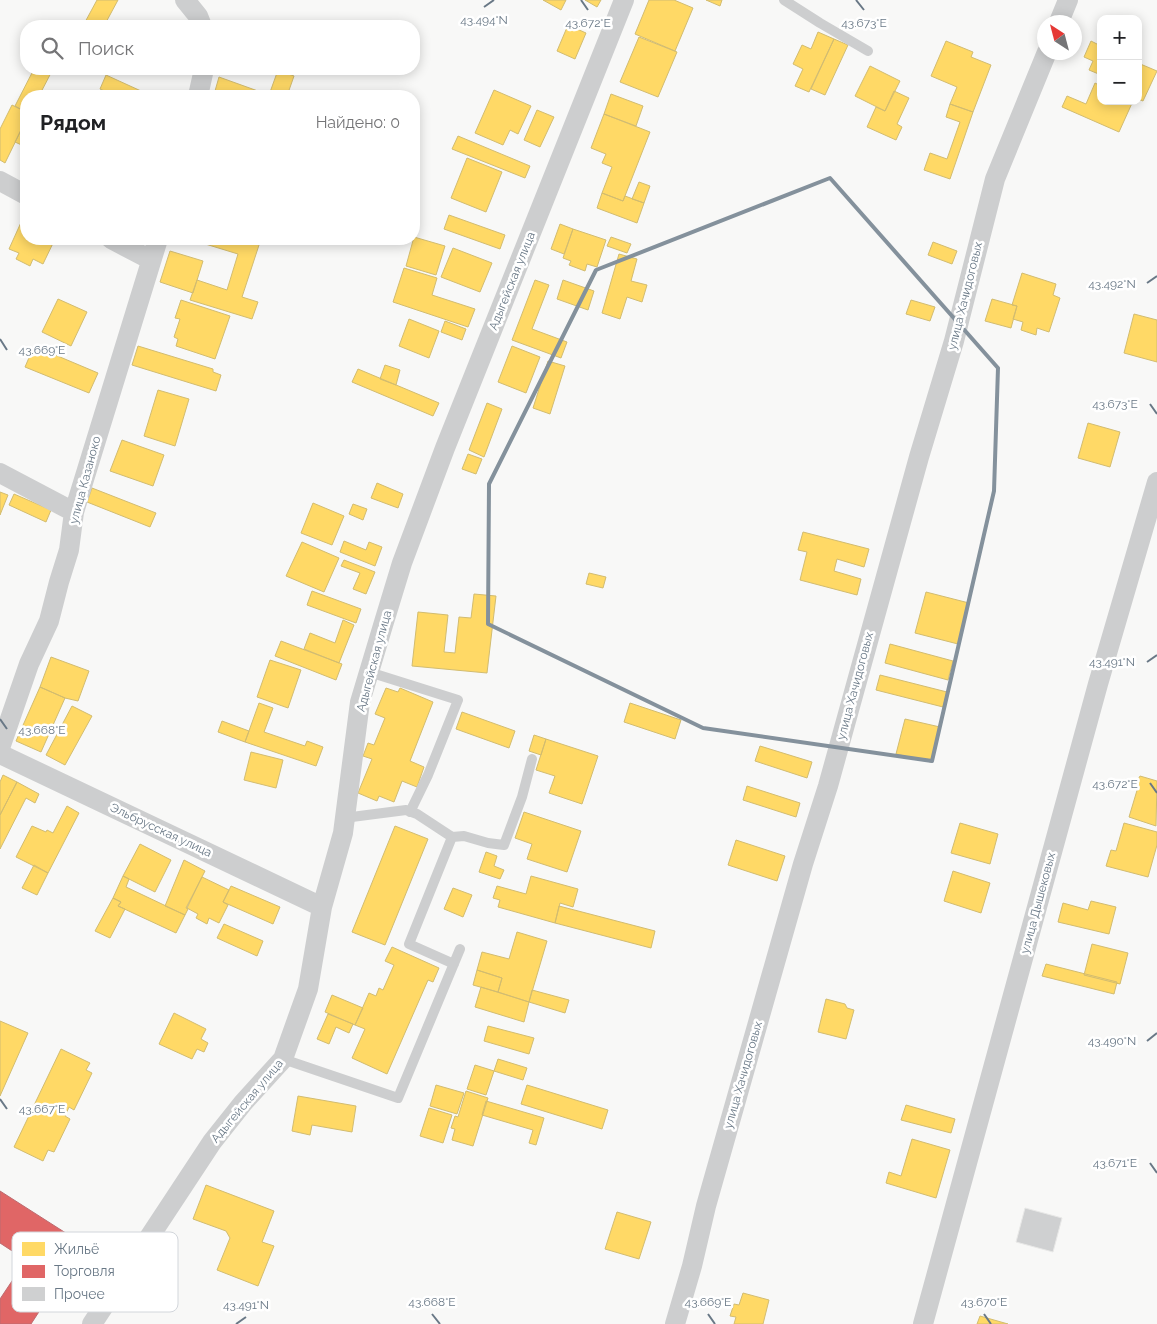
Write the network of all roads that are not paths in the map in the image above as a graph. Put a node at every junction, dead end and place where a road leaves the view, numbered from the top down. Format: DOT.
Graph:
graph roads {
  1 [pos="186,0"];
  2 [pos="624,0"];
  3 [pos="784,0"];
  4 [pos="1068,0"];
  5 [pos="1062,15"];
  6 [pos="200,20"];
  7 [pos="868,51"];
  8 [pos="1044,60"];
  9 [pos="203,75"];
  10 [pos="199,90"];
  11 [pos="0,181"];
  12 [pos="20,192"];
  13 [pos="122,245"];
  14 [pos="156,245"];
  15 [pos="151,260"];
  16 [pos="0,473"];
  17 [pos="1157,482"];
  18 [pos="74,512"];
  19 [pos="369,672"];
  20 [pos="0,748"];
  21 [pos="0,754"];
  22 [pos="532,759"];
  23 [pos="410,812"];
  24 [pos="344,818"];
  25 [pos="452,837"];
  26 [pos="322,907"];
  27 [pos="460,949"];
  28 [pos="454,964"];
  29 [pos="283,1059"];
  30 [pos="153,1232"];
  31 [pos="100,1312"];
  32 [pos="92,1324"];
  33 [pos="675,1324"];
  34 [pos="923,1324"];
  1 -- 6 [label="street"];
  2 -- 19 [label="street, Адыгейская улица"];
  3 -- 7 [label="lane"];
  4 -- 5 [label="street"];
  8 -- 33 [label="street, улица Хачидоговых"];
  9 -- 10 [label="street"];
  11 -- 12 [label="street"];
  13 -- 15 [label="street"];
  14 -- 15 [label="street, улица Казаноко"];
  15 -- 18 [label="street, улица Казаноко"];
  16 -- 18 [label="street"];
  17 -- 34 [label="street, улица Дышековых"];
  18 -- 20 [label="street, улица Казаноко"];
  19 -- 23 [label="lane"];
  19 -- 24 [label="street, Адыгейская улица"];
  21 -- 26 [label="street, Эльбрусская улица"];
  22 -- 25 [label="lane"];
  23 -- 24 [label="lane"];
  23 -- 25 [label="lane"];
  24 -- 26 [label="street, Адыгейская улица"];
  25 -- 28 [label="lane"];
  26 -- 29 [label="street, Адыгейская улица"];
  27 -- 28 [label="lane"];
  28 -- 29 [label="lane"];
  29 -- 30 [label="street, Адыгейская улица"];
  31 -- 32 [label="street, Адыгейская улица"];
}
